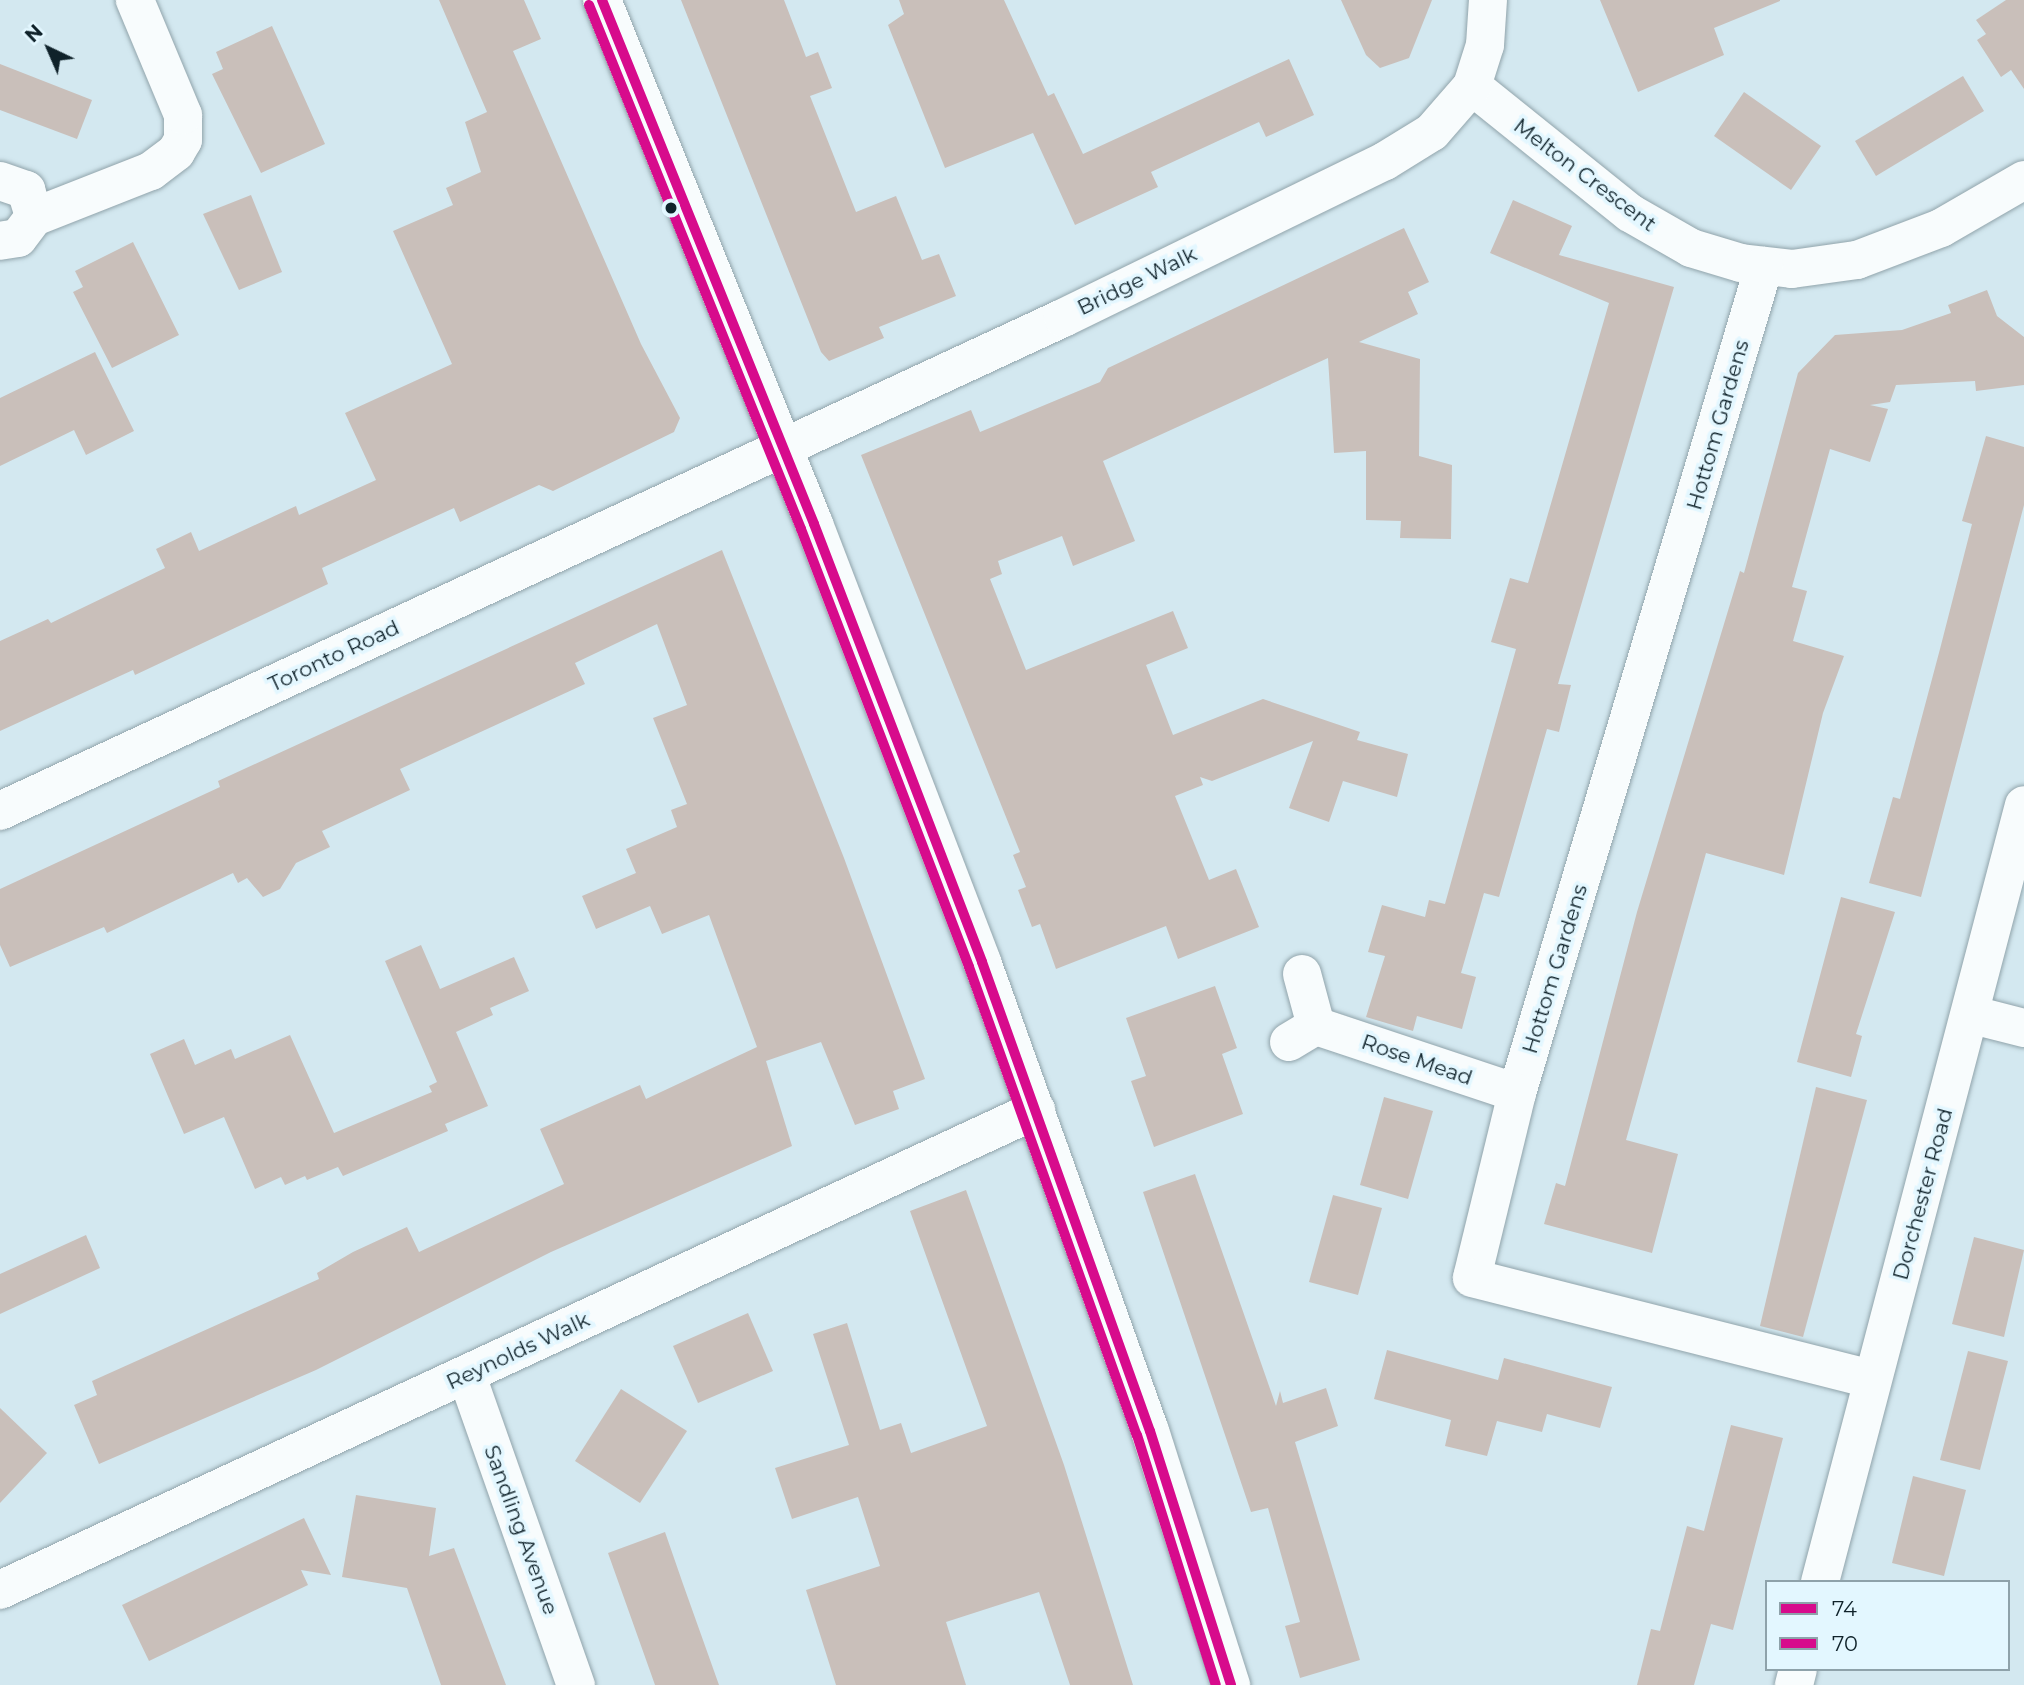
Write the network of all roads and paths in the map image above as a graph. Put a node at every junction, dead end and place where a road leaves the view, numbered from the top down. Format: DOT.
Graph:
graph roads {
  1 [pos="135,0"];
  2 [pos="603,0"];
  3 [pos="1488,0"];
  4 [pos="1472,86"];
  5 [pos="2024,180"];
  6 [pos="0,181"];
  7 [pos="34,217"];
  8 [pos="0,242"];
  9 [pos="1764,267"];
  10 [pos="782,448"];
  11 [pos="2024,806"];
  12 [pos="0,811"];
  13 [pos="1302,974"];
  14 [pos="1973,1015"];
  15 [pos="2024,1028"];
  16 [pos="1517,1093"];
  17 [pos="1036,1110"];
  18 [pos="467,1376"];
  19 [pos="1872,1379"];
  20 [pos="1821,1580"];
  21 [pos="0,1590"];
  22 [pos="576,1685"];
  23 [pos="1231,1685"];
  1 -- 7 [label="street"];
  2 -- 10 [label="street"];
  3 -- 4 [label="street"];
  4 -- 9 [label="street, Melton Crescent"];
  4 -- 10 [label="street, Bridge Walk"];
  5 -- 9 [label="street, Melton Crescent"];
  6 -- 7 [label="street"];
  7 -- 8 [label="street"];
  9 -- 16 [label="street, Hottom Gardens"];
  10 -- 12 [label="street, Toronto Road"];
  10 -- 17 [label="street"];
  11 -- 14 [label="street, Dorchester Road"];
  13 -- 16 [label="street, Rose Mead"];
  14 -- 15 [label="street"];
  14 -- 19 [label="street, Dorchester Road"];
  16 -- 19 [label="street, Hottom Gardens"];
  17 -- 18 [label="street, Reynolds Walk"];
  17 -- 23 [label="street"];
  18 -- 21 [label="street, Reynolds Walk"];
  18 -- 22 [label="street, Sandling Avenue"];
  19 -- 20 [label="street, Dorchester Road"];
}
